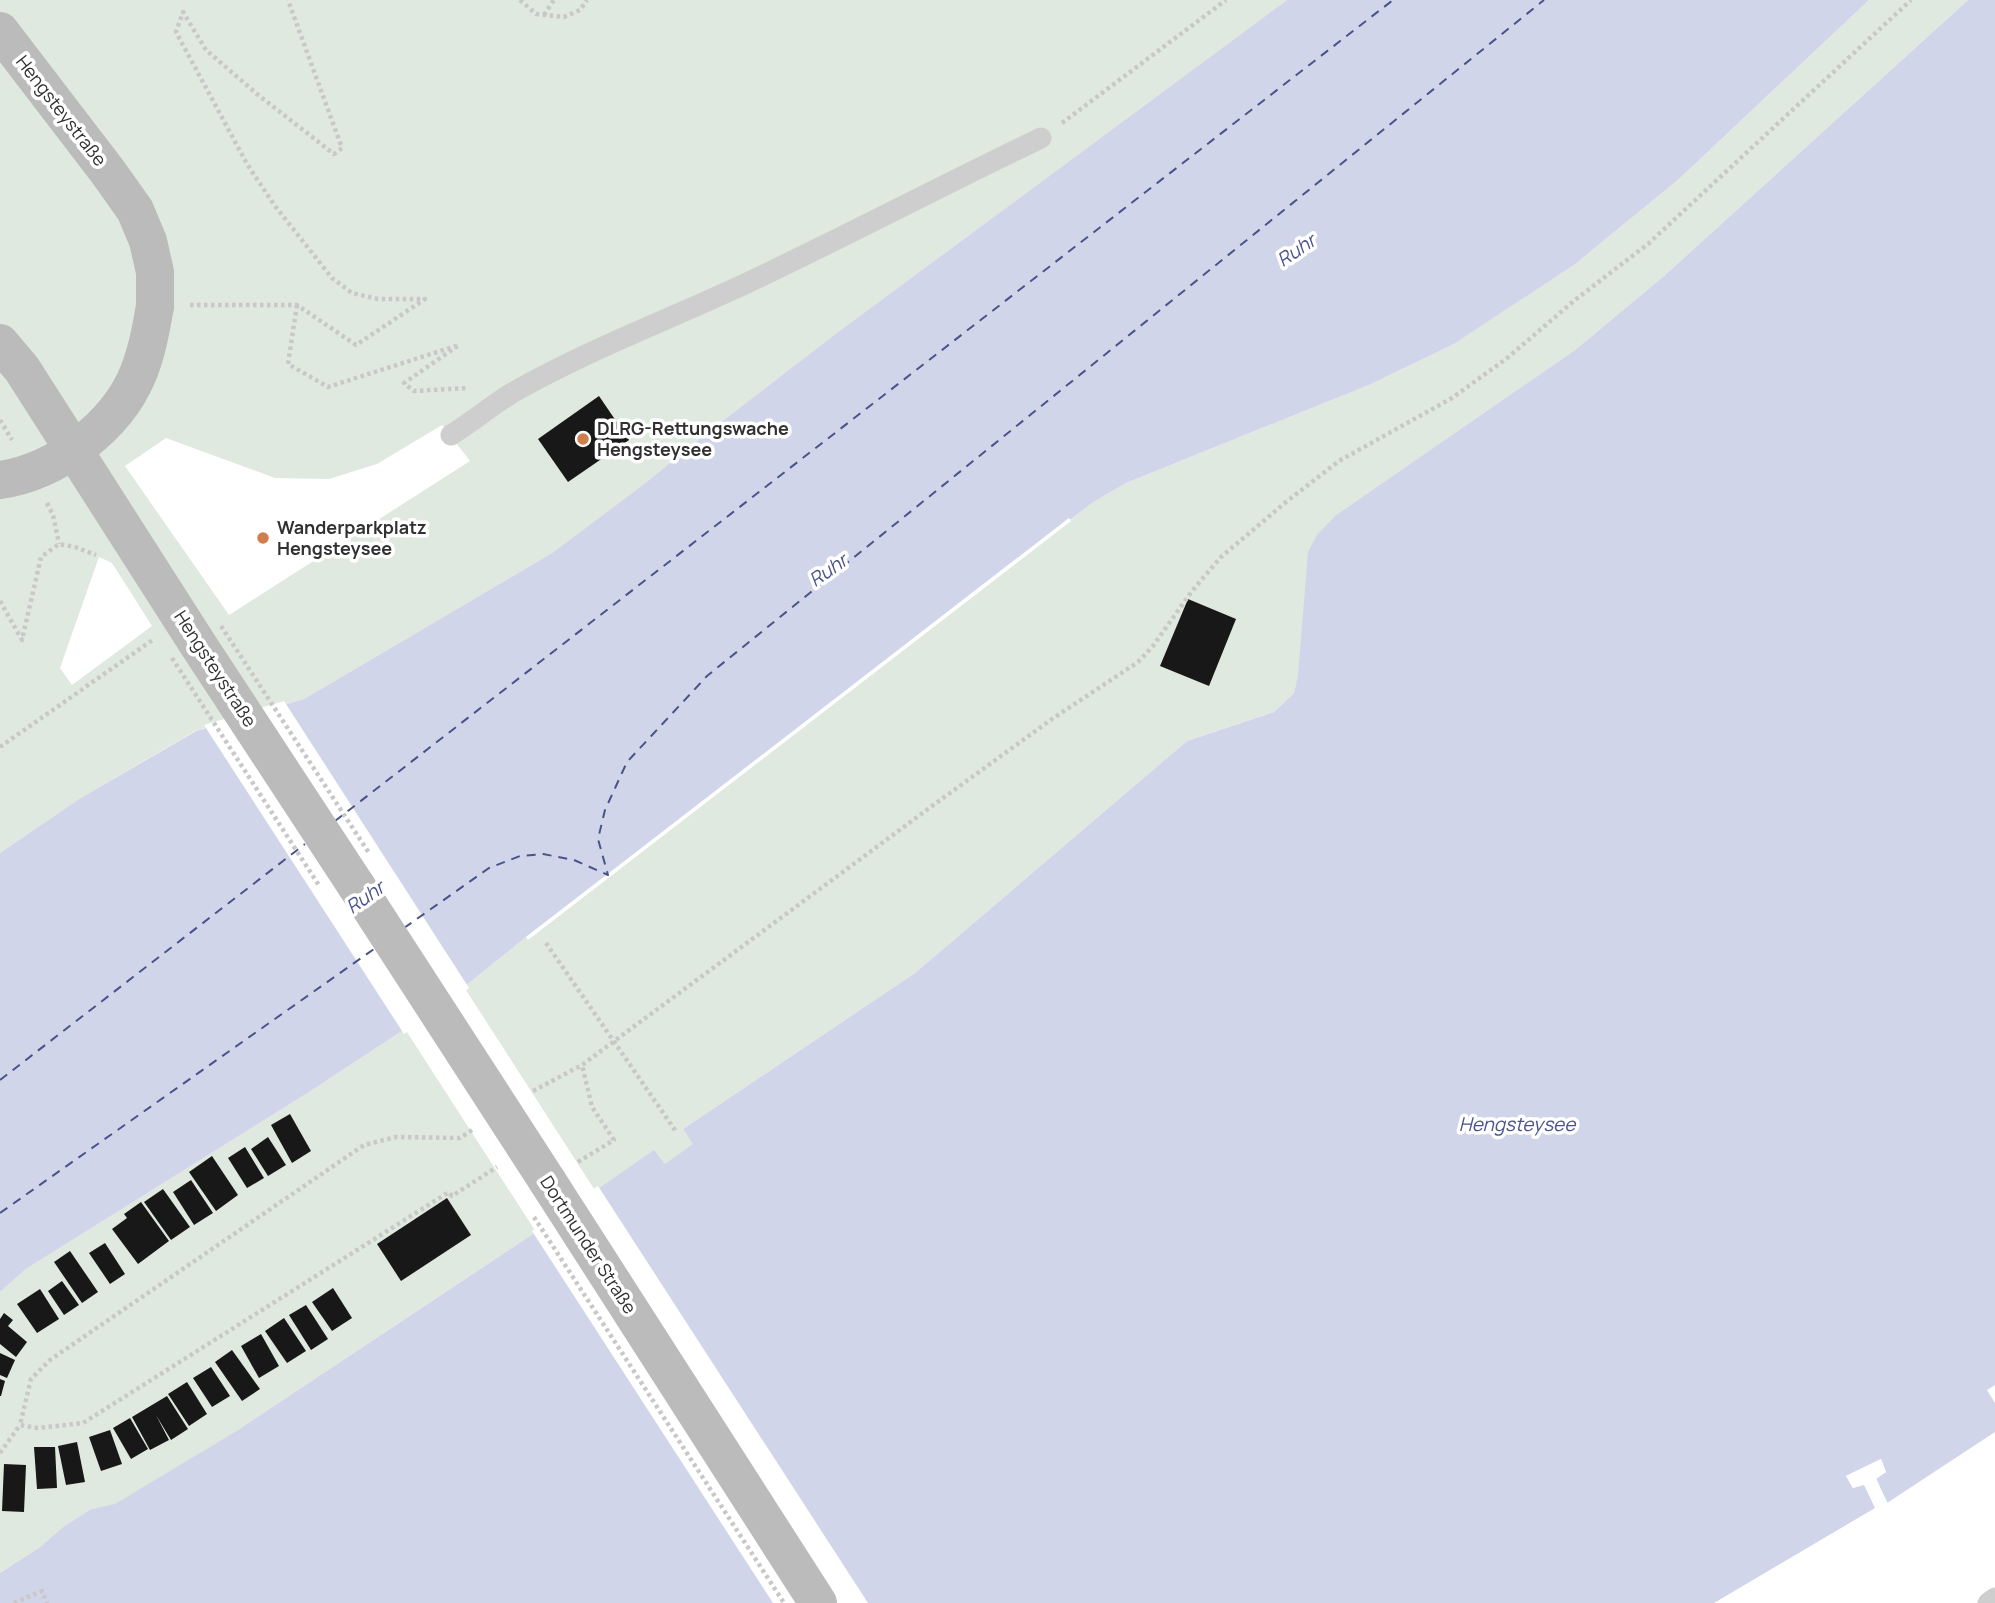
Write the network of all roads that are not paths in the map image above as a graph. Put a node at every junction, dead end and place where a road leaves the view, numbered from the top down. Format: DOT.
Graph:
graph roads {
  1 [pos="0,31"];
  2 [pos="1041,138"];
  3 [pos="0,343"];
  4 [pos="451,435"];
  5 [pos="0,480"];
  6 [pos="357,887"];
  7 [pos="1995,1598"];
  8 [pos="818,1603"];
  9 [pos="1988,1603"];
  1 -- 5 [label="main road, Hengsteystraße, bridge"];
  2 -- 4 [label="lane"];
  3 -- 6 [label="main road, Hengsteystraße"];
  6 -- 8 [label="main road, Dortmunder Straße, bridge"];
  7 -- 9 [label="lane"];
}
